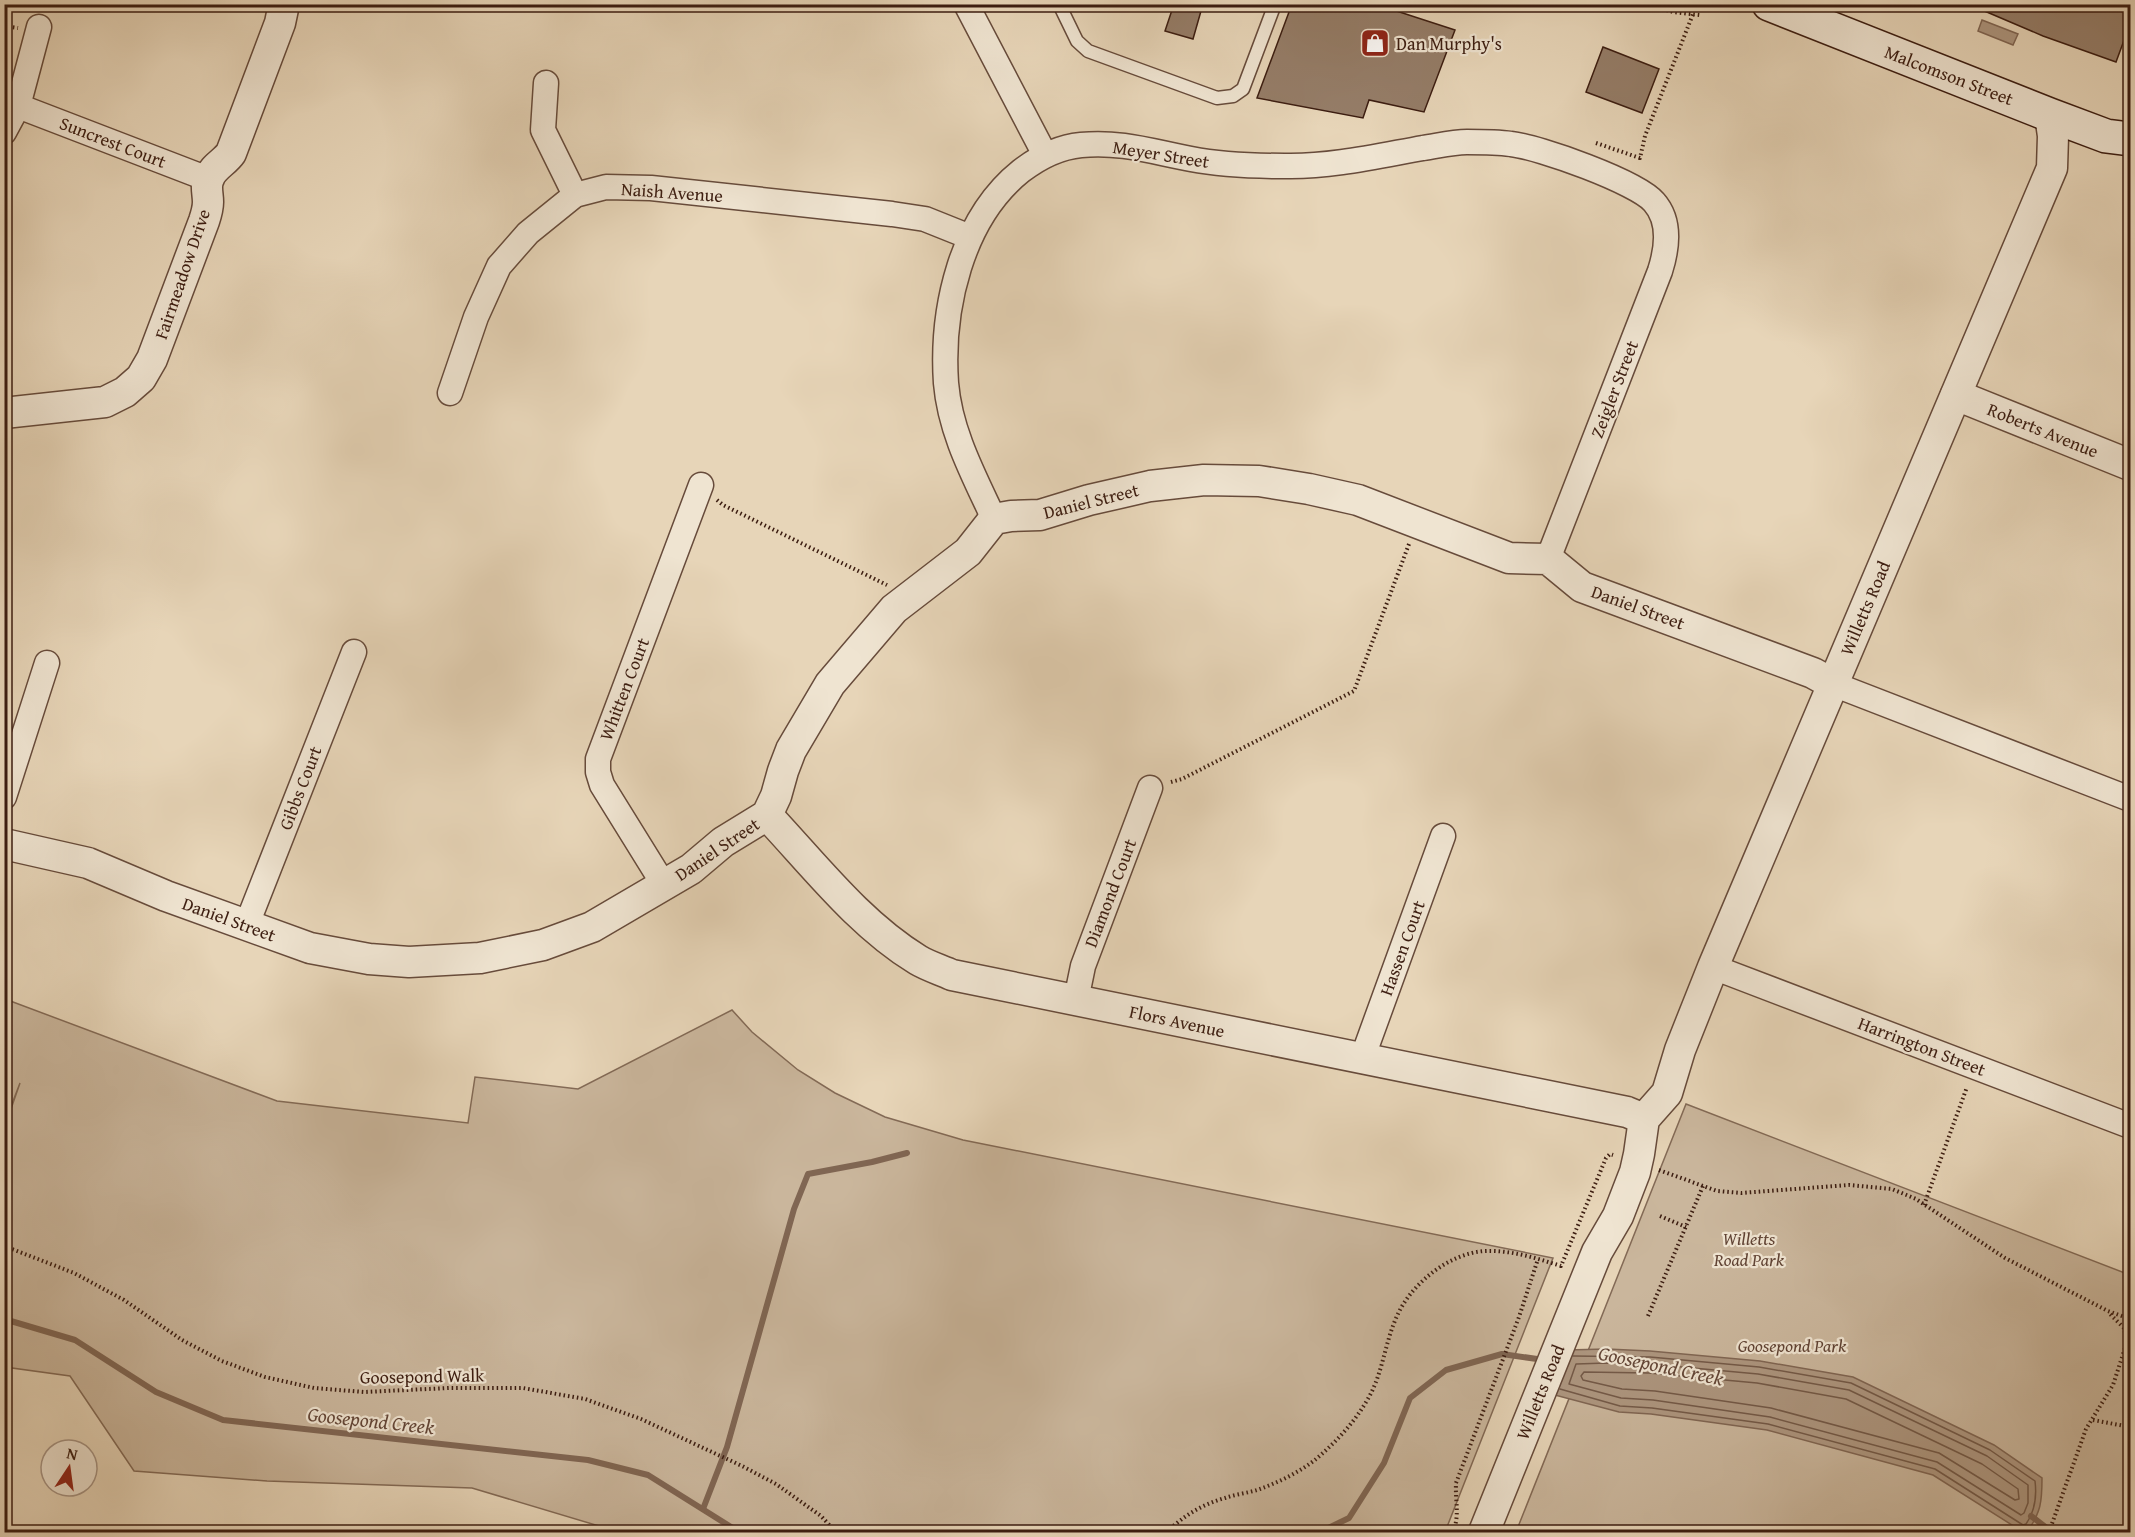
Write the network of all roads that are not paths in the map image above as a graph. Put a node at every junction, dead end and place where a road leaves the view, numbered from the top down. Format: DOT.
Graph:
graph roads {
  1 [pos="284,4"];
  2 [pos="966,4"];
  3 [pos="1059,4"];
  4 [pos="1275,4"];
  5 [pos="1769,4"];
  6 [pos="1819,4"];
  7 [pos="39,27"];
  8 [pos="546,83"];
  9 [pos="18,106"];
  10 [pos="2050,114"];
  11 [pos="2130,131"];
  12 [pos="4,132"];
  13 [pos="2130,139"];
  14 [pos="1045,155"];
  15 [pos="208,179"];
  16 [pos="575,195"];
  17 [pos="1663,216"];
  18 [pos="970,237"];
  19 [pos="450,393"];
  20 [pos="1956,395"];
  21 [pos="4,413"];
  22 [pos="2130,465"];
  23 [pos="701,485"];
  24 [pos="994,519"];
  25 [pos="1548,559"];
  26 [pos="354,652"];
  27 [pos="47,663"];
  28 [pos="1833,684"];
  29 [pos="1150,788"];
  30 [pos="4,797"];
  31 [pos="2130,799"];
  32 [pos="767,815"];
  33 [pos="1443,836"];
  34 [pos="4,844"];
  35 [pos="664,885"];
  36 [pos="247,924"];
  37 [pos="1713,967"];
  38 [pos="1076,1000"];
  39 [pos="1362,1059"];
  40 [pos="1636,1115"];
  41 [pos="2130,1126"];
  42 [pos="1484,1533"];
  1 -- 15 [label="street"];
  2 -- 14 [label="street"];
  3 -- 4 [label="lane"];
  5 -- 10 [label="main road, Malcomson Street"];
  6 -- 11 [label="main road, Malcomson Street"];
  7 -- 9 [label="street"];
  8 -- 16 [label="street"];
  9 -- 12 [label="street"];
  9 -- 15 [label="street, Suncrest Court"];
  10 -- 13 [label="main road, Malcomson Street"];
  10 -- 20 [label="street, Willetts Road"];
  14 -- 17 [label="street, Meyer Street"];
  14 -- 18 [label="street, Meyer Street"];
  15 -- 21 [label="street, Fairmeadow Drive"];
  16 -- 18 [label="street, Naish Avenue"];
  16 -- 19 [label="street, Naish Avenue"];
  17 -- 25 [label="street, Zeigler Street"];
  18 -- 24 [label="street, Meyer Street"];
  20 -- 22 [label="street, Roberts Avenue"];
  20 -- 28 [label="street, Willetts Road"];
  23 -- 35 [label="street, Whitten Court"];
  24 -- 25 [label="street, Daniel Street"];
  24 -- 32 [label="street, Daniel Street"];
  25 -- 28 [label="street, Daniel Street"];
  26 -- 36 [label="street, Gibbs Court"];
  27 -- 30 [label="street"];
  28 -- 31 [label="street, Daniel Street"];
  28 -- 37 [label="street, Willetts Road"];
  29 -- 38 [label="street, Diamond Court"];
  32 -- 35 [label="street, Daniel Street"];
  32 -- 38 [label="street, Flors Avenue"];
  33 -- 39 [label="street, Hassen Court"];
  34 -- 36 [label="street, Daniel Street"];
  35 -- 36 [label="street, Daniel Street"];
  37 -- 40 [label="street, Willetts Road"];
  37 -- 41 [label="street, Harrington Street"];
  38 -- 39 [label="street, Flors Avenue"];
  39 -- 40 [label="street, Flors Avenue"];
  40 -- 42 [label="street, Willetts Road"];
}
